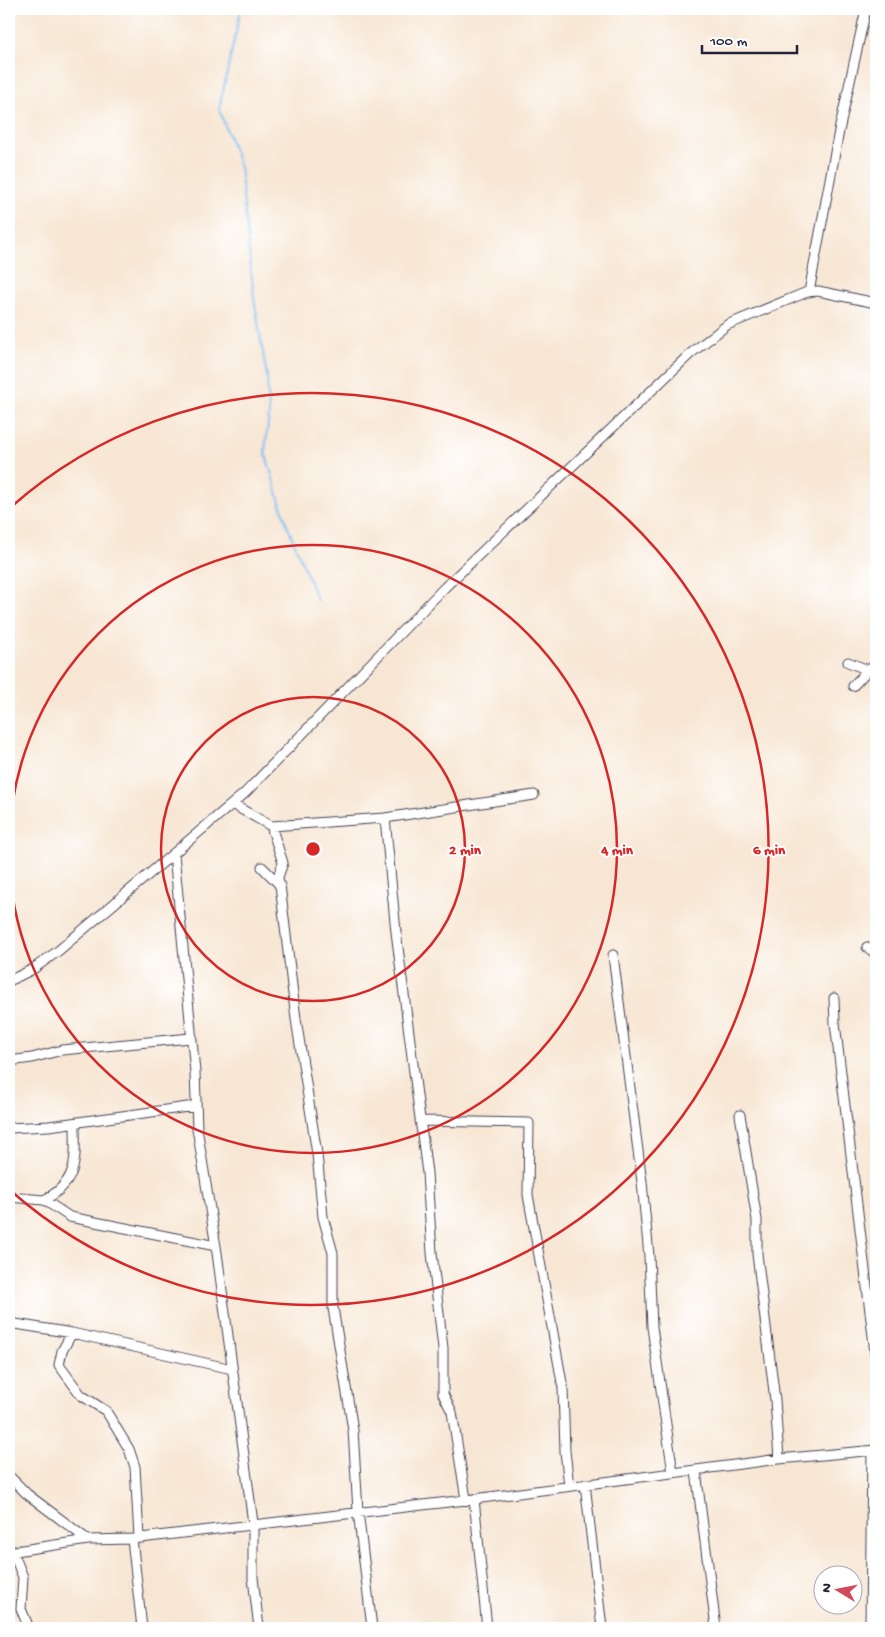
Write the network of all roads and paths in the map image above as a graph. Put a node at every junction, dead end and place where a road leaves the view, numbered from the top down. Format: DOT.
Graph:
graph roads {
  1 [pos="866,9"];
  2 [pos="809,292"];
  3 [pos="876,303"];
  4 [pos="848,662"];
  5 [pos="872,667"];
  6 [pos="853,686"];
  7 [pos="534,795"];
  8 [pos="232,804"];
  9 [pos="385,818"];
  10 [pos="270,826"];
  11 [pos="174,854"];
  12 [pos="262,868"];
  13 [pos="280,885"];
  14 [pos="867,946"];
  15 [pos="876,954"];
  16 [pos="613,955"];
  17 [pos="9,980"];
  18 [pos="834,998"];
  19 [pos="191,1038"];
  20 [pos="9,1061"];
  21 [pos="195,1106"];
  22 [pos="740,1115"];
  23 [pos="420,1121"];
  24 [pos="75,1122"];
  25 [pos="9,1128"];
  26 [pos="9,1197"];
  27 [pos="44,1200"];
  28 [pos="216,1246"];
  29 [pos="9,1323"];
  30 [pos="72,1333"];
  31 [pos="876,1361"];
  32 [pos="232,1369"];
  33 [pos="874,1450"];
  34 [pos="779,1459"];
  35 [pos="696,1471"];
  36 [pos="673,1473"];
  37 [pos="9,1476"];
  38 [pos="585,1484"];
  39 [pos="569,1486"];
  40 [pos="470,1499"];
  41 [pos="358,1511"];
  42 [pos="253,1523"];
  43 [pos="135,1538"];
  44 [pos="88,1540"];
  45 [pos="11,1552"];
  46 [pos="29,1628"];
  47 [pos="142,1628"];
  48 [pos="258,1628"];
  49 [pos="372,1628"];
  50 [pos="487,1628"];
  51 [pos="602,1628"];
  52 [pos="716,1628"];
  53 [pos="870,1628"];
  1 -- 2 [label="street"];
  2 -- 3 [label="street"];
  2 -- 8 [label="street"];
  4 -- 5 [label="street"];
  5 -- 6 [label="street"];
  7 -- 9 [label="street"];
  8 -- 10 [label="street"];
  8 -- 11 [label="street"];
  9 -- 10 [label="street"];
  9 -- 23 [label="street"];
  10 -- 13 [label="street"];
  11 -- 17 [label="street"];
  11 -- 19 [label="street"];
  12 -- 13 [label="street"];
  13 -- 41 [label="street"];
  14 -- 15 [label="street"];
  16 -- 36 [label="street"];
  18 -- 31 [label="street"];
  19 -- 20 [label="street"];
  19 -- 21 [label="street"];
  21 -- 24 [label="street"];
  21 -- 28 [label="street"];
  22 -- 34 [label="street"];
  23 -- 39 [label="street"];
  23 -- 40 [label="street"];
  24 -- 25 [label="street"];
  24 -- 27 [label="street"];
  26 -- 27 [label="street"];
  27 -- 28 [label="street"];
  28 -- 32 [label="street"];
  29 -- 30 [label="street"];
  30 -- 32 [label="street"];
  30 -- 43 [label="street"];
  32 -- 42 [label="street"];
  33 -- 34 [label="street"];
  33 -- 53 [label="street"];
  34 -- 35 [label="street"];
  35 -- 36 [label="street"];
  35 -- 52 [label="street"];
  36 -- 38 [label="street"];
  37 -- 44 [label="street"];
  38 -- 39 [label="street"];
  38 -- 51 [label="street"];
  39 -- 40 [label="street"];
  40 -- 41 [label="street"];
  40 -- 50 [label="street"];
  41 -- 42 [label="street"];
  41 -- 49 [label="street"];
  42 -- 43 [label="street"];
  42 -- 48 [label="street"];
  43 -- 44 [label="street"];
  43 -- 47 [label="street"];
  44 -- 45 [label="street"];
  45 -- 46 [label="street"];
}
